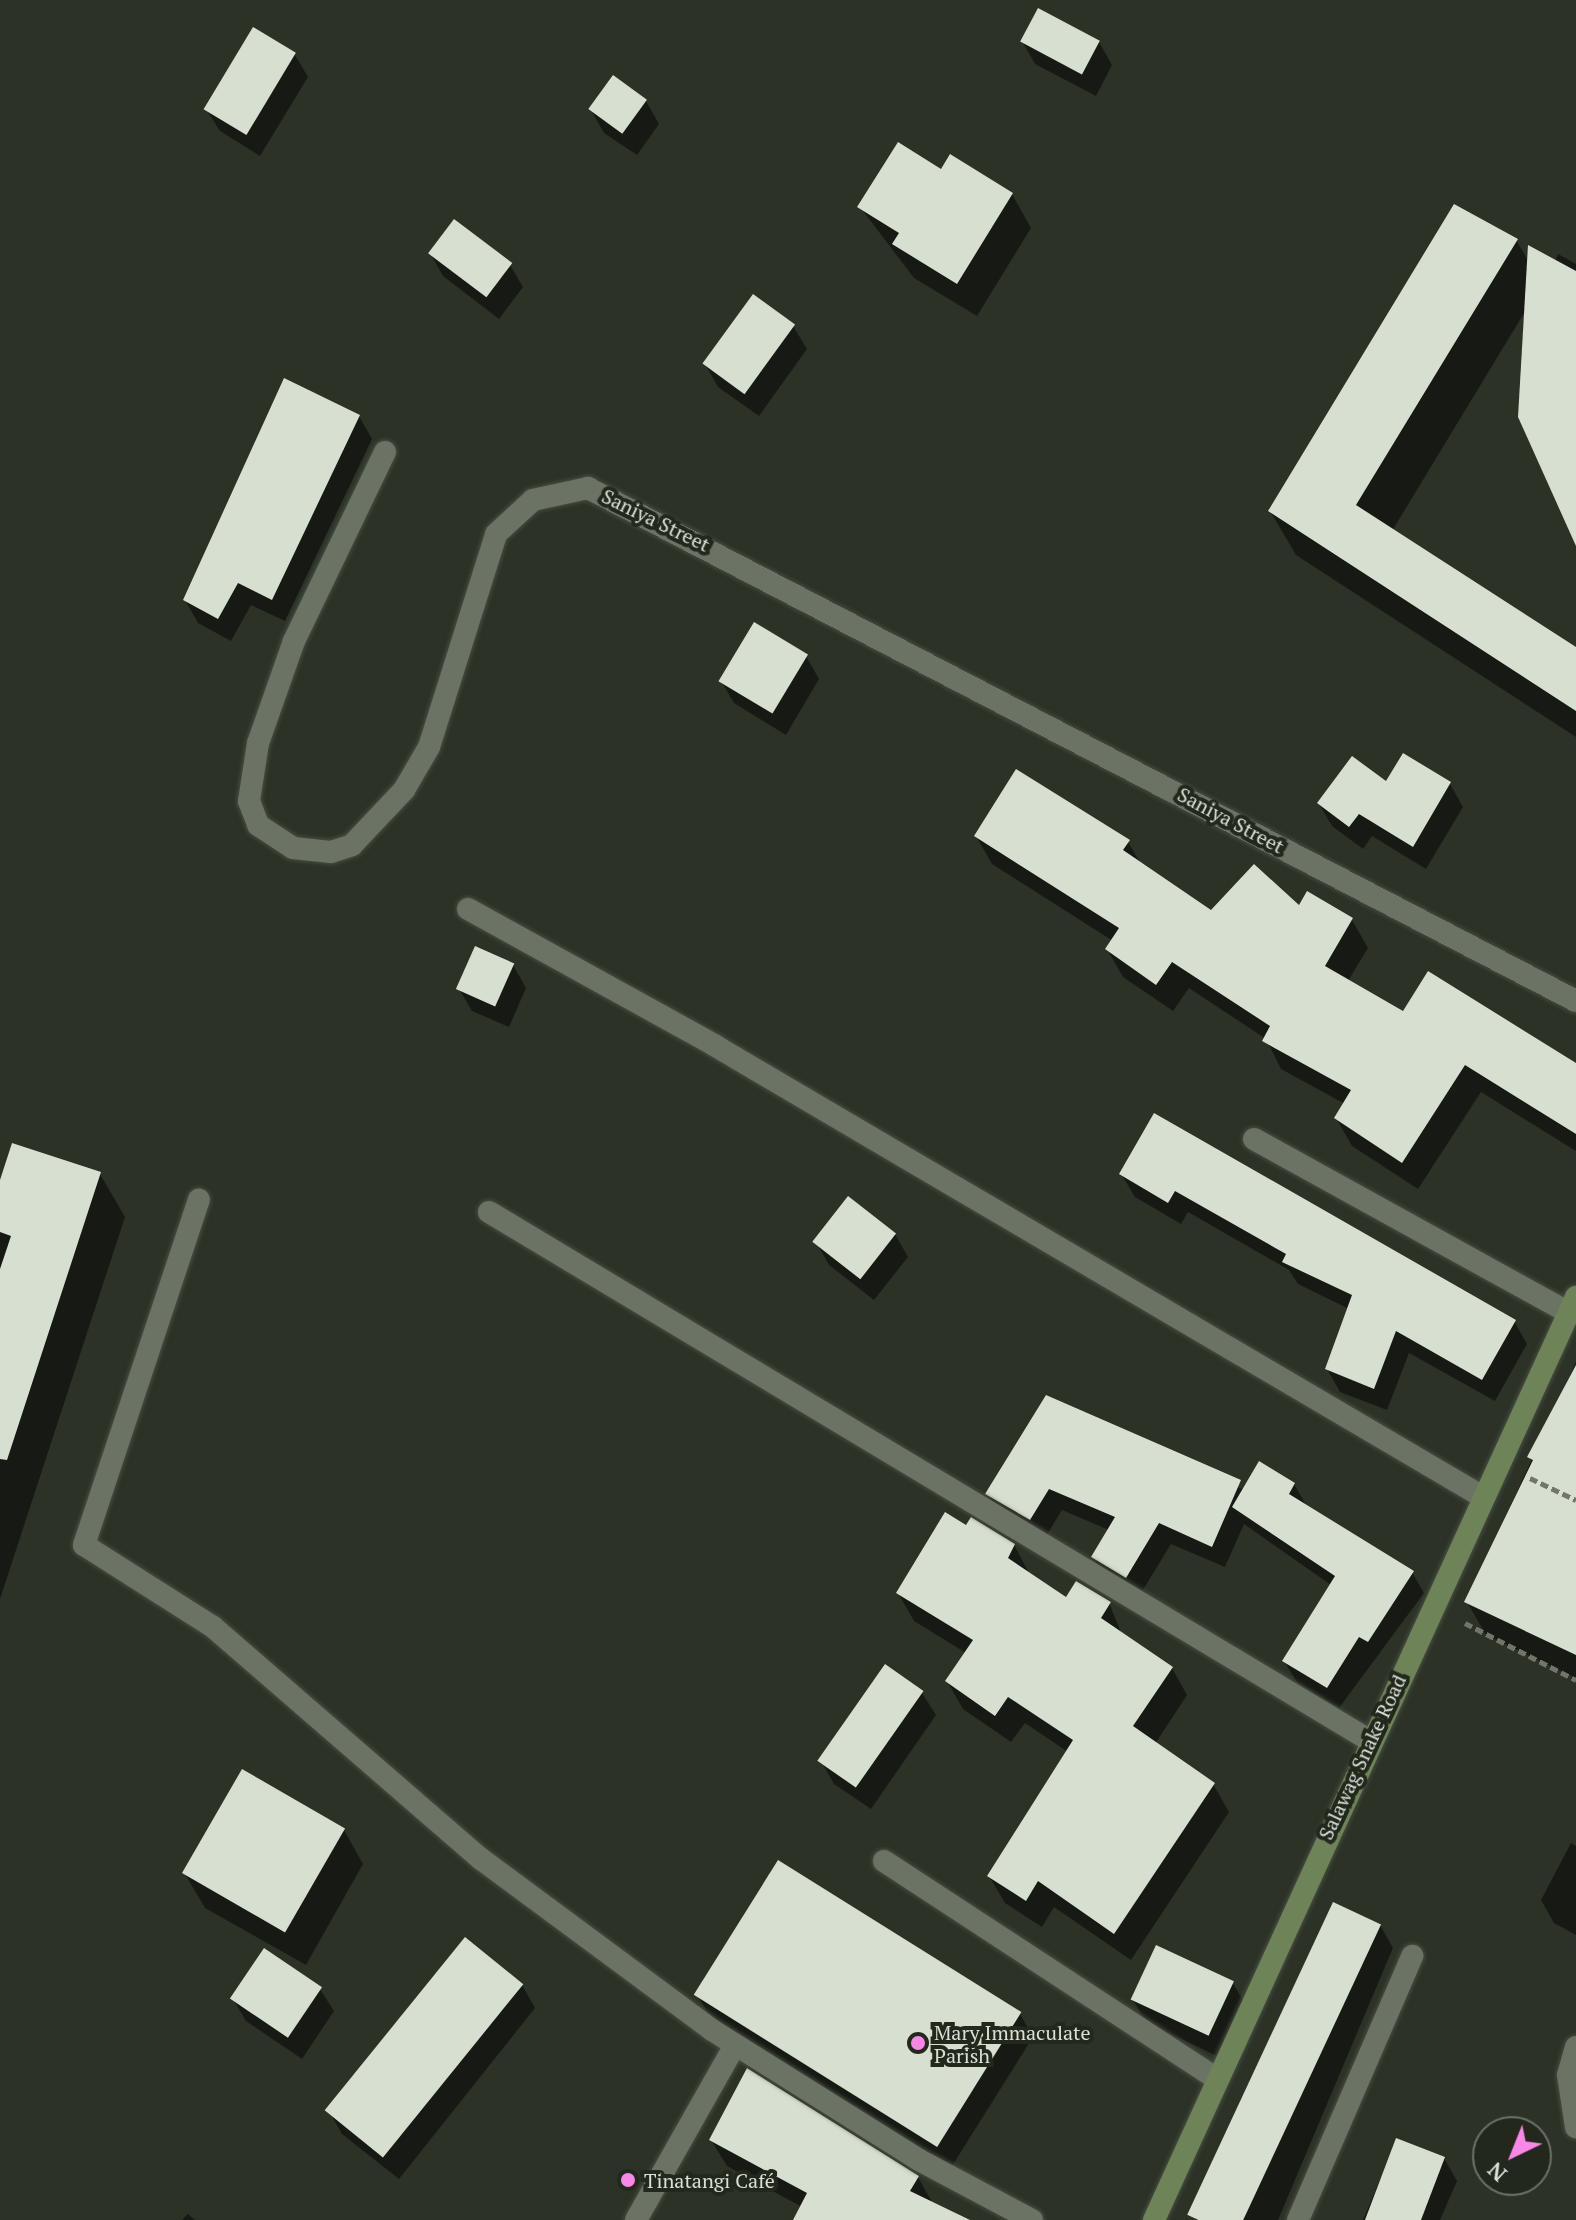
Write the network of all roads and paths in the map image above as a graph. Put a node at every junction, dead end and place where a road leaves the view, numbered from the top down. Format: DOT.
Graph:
graph roads {
  1 [pos="385,452"];
  2 [pos="468,909"];
  3 [pos="1576,1001"];
  4 [pos="1254,1139"];
  5 [pos="199,1200"];
  6 [pos="489,1212"];
  7 [pos="1572,1305"];
  8 [pos="1530,1477"];
  9 [pos="1483,1497"];
  10 [pos="1576,1500"];
  11 [pos="1465,1623"];
  12 [pos="1576,1680"];
  13 [pos="1369,1740"];
  14 [pos="884,1861"];
  15 [pos="1412,1956"];
  16 [pos="735,2045"];
  17 [pos="1576,2047"];
  18 [pos="1217,2079"];
  19 [pos="1576,2127"];
  20 [pos="636,2220"];
  21 [pos="1032,2220"];
  22 [pos="1154,2220"];
  23 [pos="1298,2220"];
  1 -- 3 [label="street, Saniya Street"];
  2 -- 9 [label="street"];
  4 -- 7 [label="street"];
  5 -- 16 [label="street"];
  6 -- 13 [label="street"];
  7 -- 9 [label="main road, Salawag Snake Road"];
  8 -- 10 [label="path"];
  9 -- 13 [label="main road, Salawag Snake Road"];
  11 -- 12 [label="path"];
  13 -- 18 [label="main road, Salawag Snake Road"];
  14 -- 18 [label="street"];
  15 -- 23 [label="street"];
  16 -- 20 [label="street"];
  16 -- 21 [label="street"];
  17 -- 19 [label="street"];
  18 -- 22 [label="main road, Salawag Snake Road"];
}
